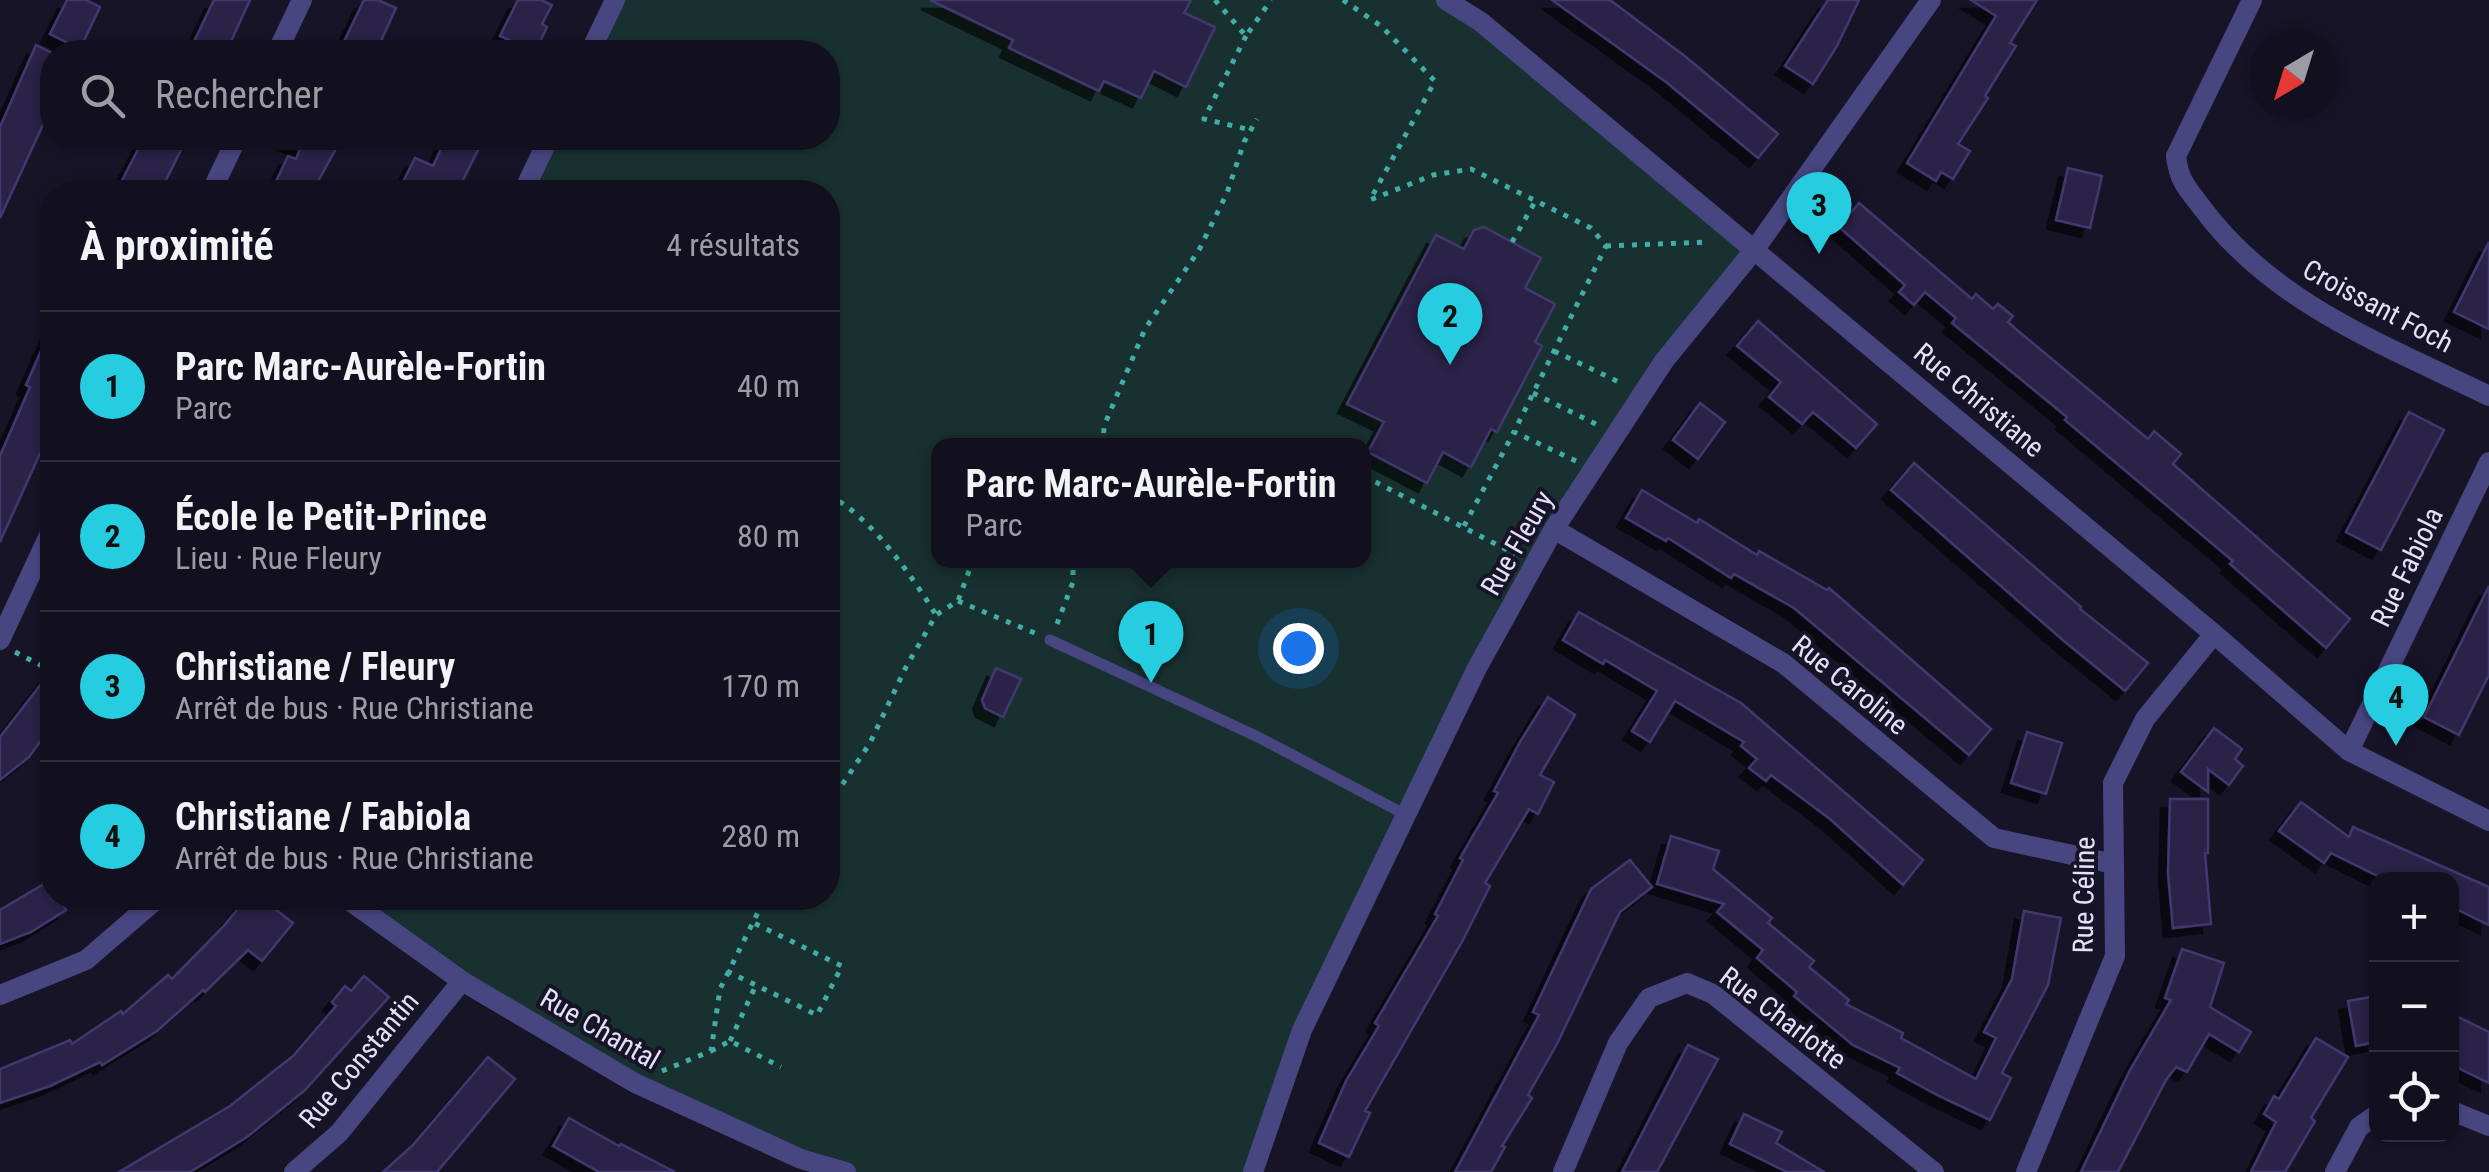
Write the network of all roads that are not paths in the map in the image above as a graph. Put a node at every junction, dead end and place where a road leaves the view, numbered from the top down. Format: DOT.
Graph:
graph roads {
  1 [pos="302,0"];
  2 [pos="615,0"];
  3 [pos="1446,0"];
  4 [pos="1931,0"];
  5 [pos="2252,0"];
  6 [pos="284,40"];
  7 [pos="596,40"];
  8 [pos="231,150"];
  9 [pos="543,150"];
  10 [pos="218,180"];
  11 [pos="528,180"];
  12 [pos="1755,249"];
  13 [pos="2489,396"];
  14 [pos="2489,462"];
  15 [pos="1554,529"];
  16 [pos="40,555"];
  17 [pos="2214,634"];
  18 [pos="1050,640"];
  19 [pos="0,643"];
  20 [pos="2349,751"];
  21 [pos="1406,814"];
  22 [pos="2489,822"];
  23 [pos="2114,864"];
  24 [pos="144,910"];
  25 [pos="363,910"];
  26 [pos="462,981"];
  27 [pos="0,995"];
  28 [pos="2459,1114"];
  29 [pos="2369,1119"];
  30 [pos="2489,1126"];
  31 [pos="294,1172"];
  32 [pos="846,1172"];
  33 [pos="1252,1172"];
  34 [pos="1563,1172"];
  35 [pos="1934,1172"];
  36 [pos="2026,1172"];
  37 [pos="2335,1172"];
  1 -- 6 [label="street"];
  2 -- 7 [label="street"];
  3 -- 12 [label="street, Rue Christiane"];
  4 -- 12 [label="street, Rue Fleury"];
  5 -- 13 [label="street, Croissant Foch"];
  8 -- 10 [label="street"];
  9 -- 11 [label="street"];
  12 -- 15 [label="street, Rue Fleury"];
  12 -- 17 [label="street, Rue Christiane"];
  14 -- 20 [label="street, Rue Fabiola"];
  15 -- 21 [label="street, Rue Fleury"];
  15 -- 23 [label="street, Rue Caroline"];
  16 -- 19 [label="street"];
  17 -- 20 [label="street, Rue Christiane"];
  17 -- 23 [label="street, Rue Céline"];
  18 -- 21 [label="lane"];
  20 -- 22 [label="street, Rue Christiane"];
  21 -- 33 [label="street, Rue Fleury"];
  23 -- 36 [label="street, Rue Céline"];
  24 -- 27 [label="street"];
  25 -- 26 [label="street, Rue Chantal"];
  26 -- 31 [label="street, Rue Constantin"];
  26 -- 32 [label="street, Rue Chantal"];
  28 -- 30 [label="street"];
  29 -- 37 [label="street"];
  34 -- 35 [label="street, Rue Charlotte"];
}
